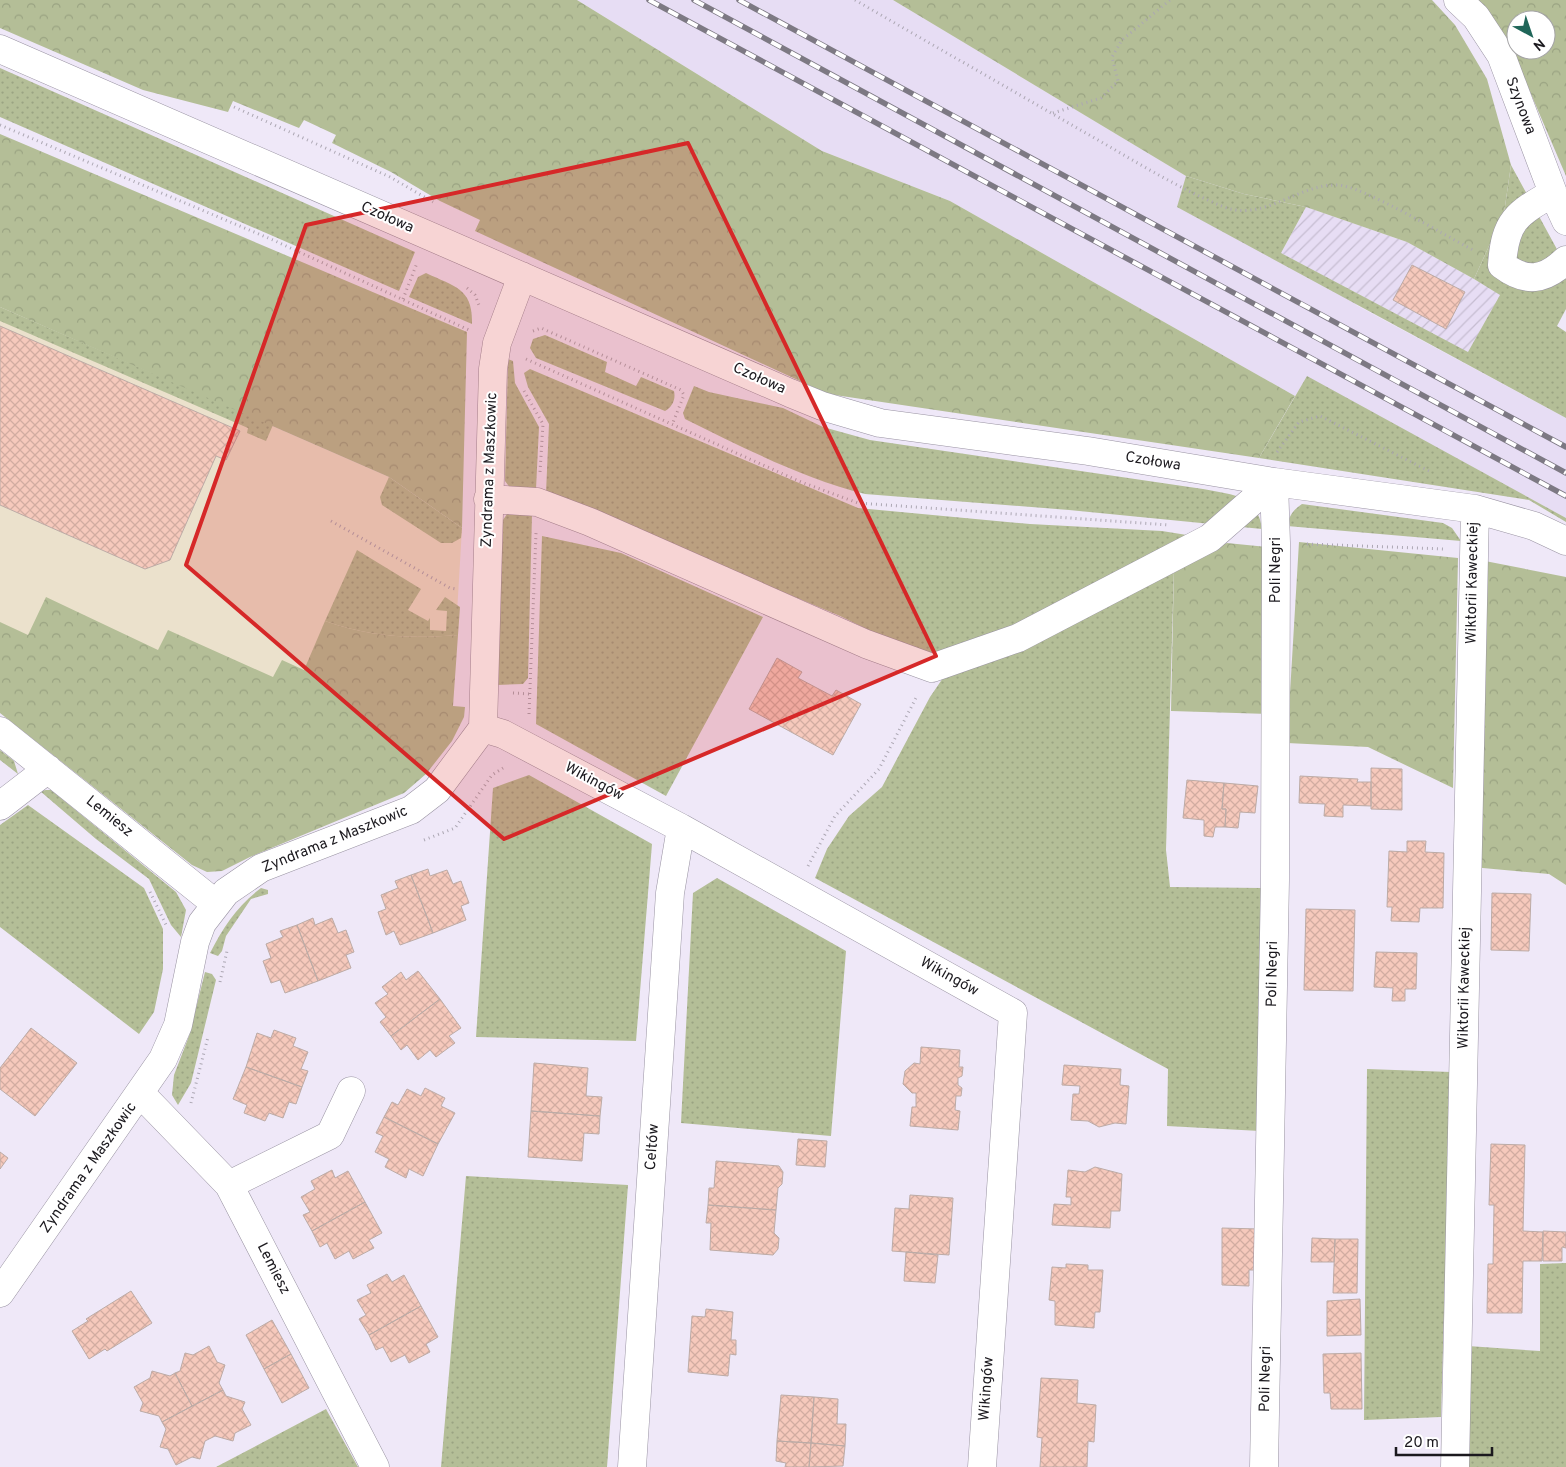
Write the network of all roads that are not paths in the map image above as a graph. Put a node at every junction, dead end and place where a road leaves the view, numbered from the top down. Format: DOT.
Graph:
graph roads {
  1 [pos="1458,0"];
  2 [pos="0,49"];
  3 [pos="1553,193"];
  4 [pos="1566,221"];
  5 [pos="1566,260"];
  6 [pos="522,276"];
  7 [pos="1274,482"];
  8 [pos="488,499"];
  9 [pos="1475,509"];
  10 [pos="1566,541"];
  11 [pos="483,728"];
  12 [pos="0,731"];
  13 [pos="48,769"];
  14 [pos="0,806"];
  15 [pos="681,828"];
  16 [pos="216,904"];
  17 [pos="351,1091"];
  18 [pos="141,1094"];
  19 [pos="229,1185"];
  20 [pos="0,1293"];
  21 [pos="375,1467"];
  22 [pos="632,1467"];
  23 [pos="982,1467"];
  24 [pos="1264,1467"];
  25 [pos="1455,1467"];
  1 -- 3 [label="street, Szynowa"];
  2 -- 6 [label="street, Czołowa"];
  3 -- 4 [label="street, Szynowa"];
  3 -- 5 [label="street"];
  6 -- 7 [label="street, Czołowa"];
  6 -- 8 [label="street, Zyndrama z Maszkowic"];
  7 -- 8 [label="street"];
  7 -- 9 [label="street, Czołowa"];
  7 -- 24 [label="street, Poli Negri"];
  8 -- 11 [label="street, Zyndrama z Maszkowic"];
  9 -- 10 [label="street, Czołowa"];
  9 -- 25 [label="street, Wiktorii Kaweckiej"];
  11 -- 15 [label="street, Wikingów"];
  11 -- 16 [label="street, Zyndrama z Maszkowic"];
  12 -- 13 [label="street, Lemiesz"];
  13 -- 14 [label="street"];
  13 -- 16 [label="street, Lemiesz"];
  15 -- 22 [label="street, Celtów"];
  15 -- 23 [label="street, Wikingów"];
  16 -- 18 [label="street, Zyndrama z Maszkowic"];
  17 -- 19 [label="street"];
  18 -- 19 [label="street, Lemiesz"];
  18 -- 20 [label="street, Zyndrama z Maszkowic"];
  19 -- 21 [label="street, Lemiesz"];
}
